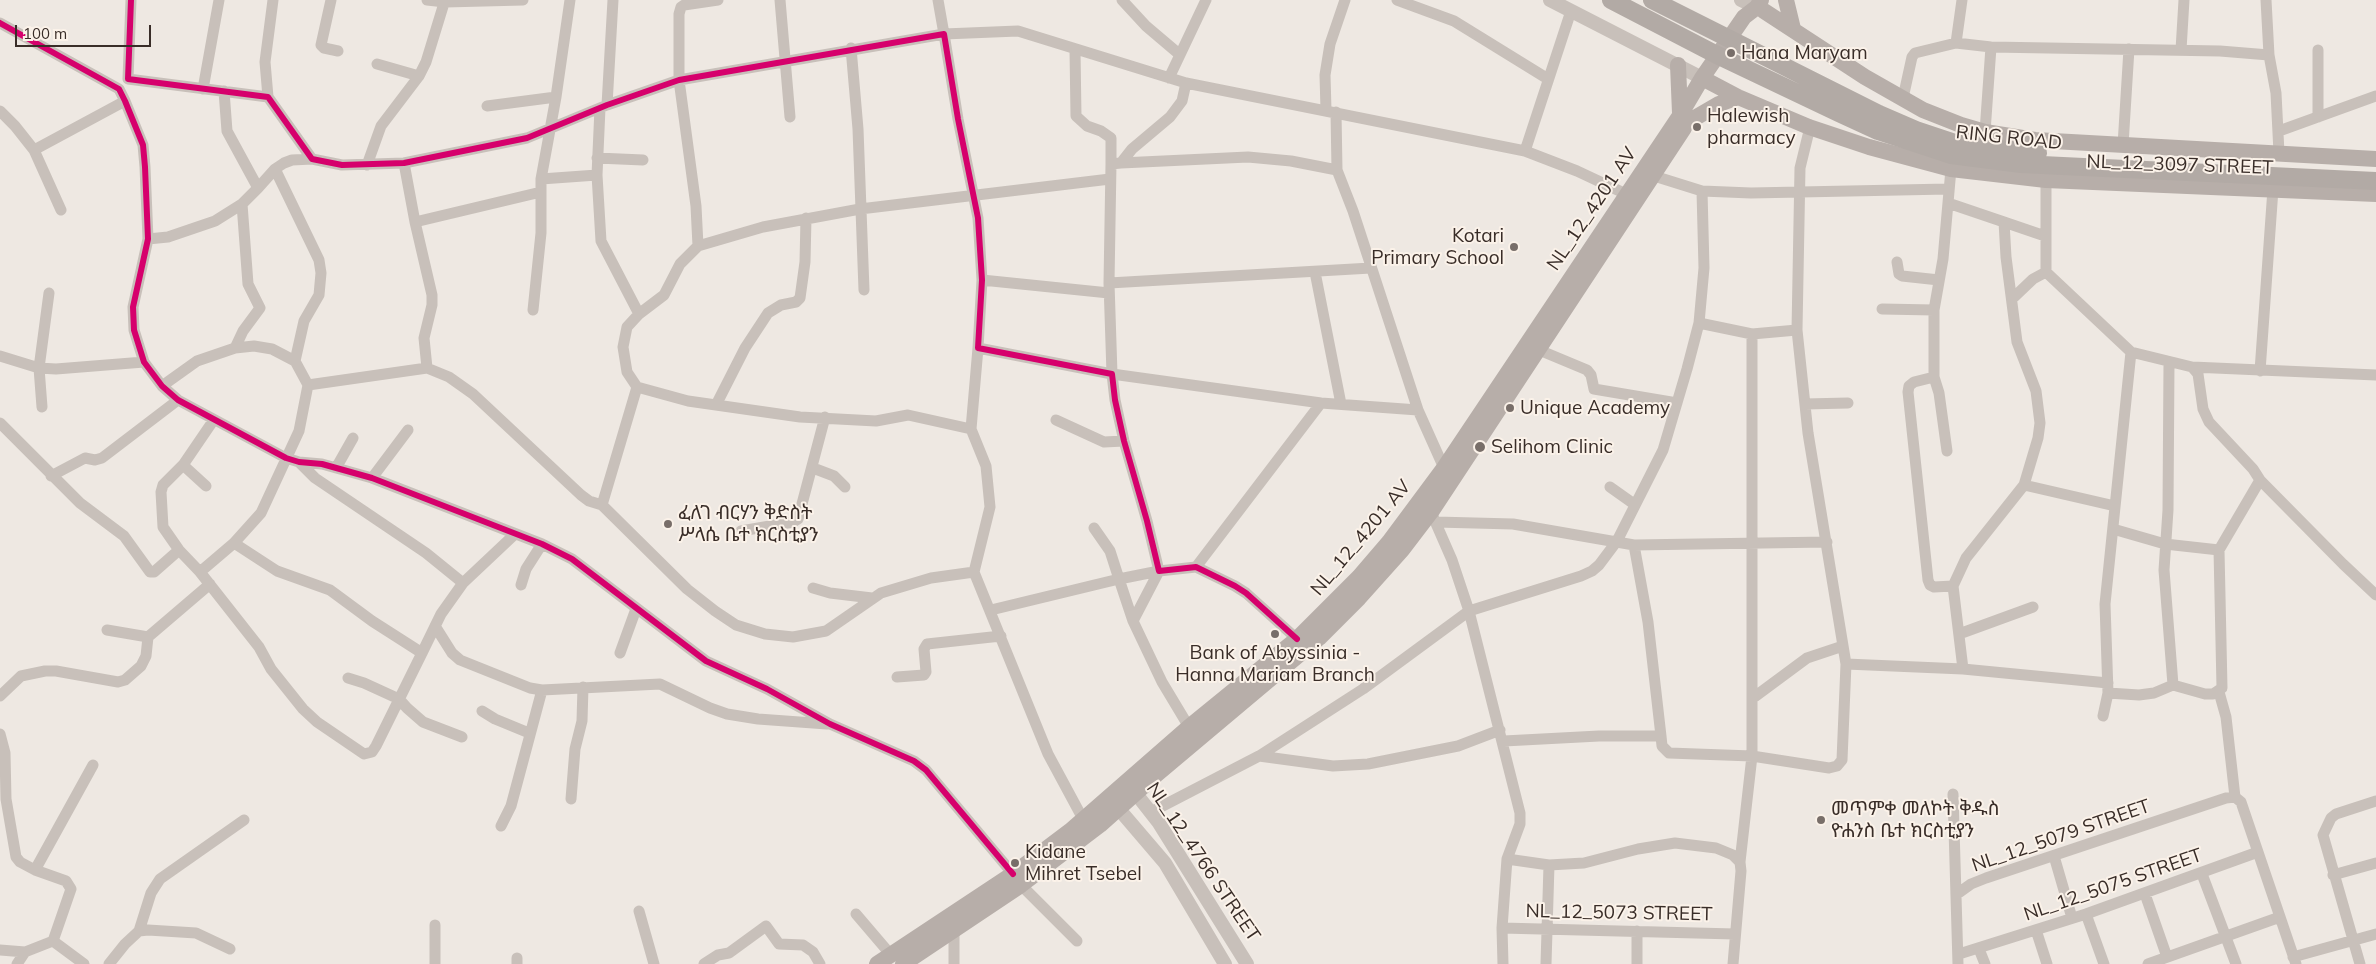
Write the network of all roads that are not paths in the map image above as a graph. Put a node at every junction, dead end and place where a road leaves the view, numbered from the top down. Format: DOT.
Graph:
graph roads {
  1 [pos="132,0"];
  2 [pos="219,0"];
  3 [pos="273,0"];
  4 [pos="331,0"];
  5 [pos="427,0"];
  6 [pos="523,0"];
  7 [pos="570,0"];
  8 [pos="613,0"];
  9 [pos="718,0"];
  10 [pos="780,0"];
  11 [pos="938,0"];
  12 [pos="1122,0"];
  13 [pos="1206,0"];
  14 [pos="1344,0"];
  15 [pos="1397,0"];
  16 [pos="1550,0"];
  17 [pos="1610,0"];
  18 [pos="1652,0"];
  19 [pos="1740,0"];
  20 [pos="1786,0"];
  21 [pos="1962,0"];
  22 [pos="2184,0"];
  23 [pos="2266,0"];
  24 [pos="445,1"];
  25 [pos="1758,10"];
  26 [pos="1571,11"];
  27 [pos="0,22"];
  28 [pos="1792,29"];
  29 [pos="944,34"];
  30 [pos="1956,43"];
  31 [pos="1991,47"];
  32 [pos="851,48"];
  33 [pos="2128,49"];
  34 [pos="1075,50"];
  35 [pos="2181,50"];
  36 [pos="2318,50"];
  37 [pos="338,51"];
  38 [pos="1179,54"];
  39 [pos="2269,54"];
  40 [pos="785,60"];
  41 [pos="378,64"];
  42 [pos="1678,65"];
  43 [pos="419,76"];
  44 [pos="1169,78"];
  45 [pos="1707,78"];
  46 [pos="128,79"];
  47 [pos="1548,79"];
  48 [pos="679,80"];
  49 [pos="1186,83"];
  50 [pos="119,89"];
  51 [pos="203,89"];
  52 [pos="224,91"];
  53 [pos="1738,96"];
  54 [pos="2376,96"];
  55 [pos="268,97"];
  56 [pos="556,97"];
  57 [pos="1902,98"];
  58 [pos="125,101"];
  59 [pos="487,106"];
  60 [pos="604,107"];
  61 [pos="0,111"];
  62 [pos="1331,111"];
  63 [pos="790,117"];
  64 [pos="2318,117"];
  65 [pos="1684,119"];
  66 [pos="1810,127"];
  67 [pos="549,128"];
  68 [pos="2279,131"];
  69 [pos="1985,132"];
  70 [pos="2123,145"];
  71 [pos="34,150"];
  72 [pos="1525,151"];
  73 [pos="2279,153"];
  74 [pos="597,158"];
  75 [pos="312,159"];
  76 [pos="2376,159"];
  77 [pos="643,160"];
  78 [pos="404,163"];
  79 [pos="1116,163"];
  80 [pos="367,165"];
  81 [pos="275,169"];
  82 [pos="1951,169"];
  83 [pos="2376,169"];
  84 [pos="1337,170"];
  85 [pos="597,175"];
  86 [pos="1654,176"];
  87 [pos="541,179"];
  88 [pos="1110,179"];
  89 [pos="2046,180"];
  90 [pos="2376,181"];
  91 [pos="258,188"];
  92 [pos="1948,189"];
  93 [pos="2273,189"];
  94 [pos="1702,191"];
  95 [pos="541,192"];
  96 [pos="1800,193"];
  97 [pos="1626,194"];
  98 [pos="2376,194"];
  99 [pos="973,196"];
  100 [pos="1948,202"];
  101 [pos="242,204"];
  102 [pos="860,209"];
  103 [pos="61,210"];
  104 [pos="806,218"];
  105 [pos="415,222"];
  106 [pos="2004,222"];
  107 [pos="2045,236"];
  108 [pos="148,239"];
  109 [pos="698,246"];
  110 [pos="1897,262"];
  111 [pos="1371,268"];
  112 [pos="1314,272"];
  113 [pos="2046,272"];
  114 [pos="982,280"];
  115 [pos="1939,280"];
  116 [pos="1109,288"];
  117 [pos="864,290"];
  118 [pos="50,293"];
  119 [pos="2012,299"];
  120 [pos="1882,309"];
  121 [pos="533,310"];
  122 [pos="1934,310"];
  123 [pos="639,314"];
  124 [pos="1699,323"];
  125 [pos="1797,330"];
  126 [pos="1752,334"];
  127 [pos="235,348"];
  128 [pos="978,348"];
  129 [pos="1539,350"];
  130 [pos="2131,352"];
  131 [pos="0,356"];
  132 [pos="295,361"];
  133 [pos="144,362"];
  134 [pos="2169,363"];
  135 [pos="2192,367"];
  136 [pos="39,368"];
  137 [pos="427,368"];
  138 [pos="2260,371"];
  139 [pos="1112,374"];
  140 [pos="2376,375"];
  141 [pos="1934,377"];
  142 [pos="308,385"];
  143 [pos="162,386"];
  144 [pos="637,387"];
  145 [pos="178,400"];
  146 [pos="1321,403"];
  147 [pos="1677,403"];
  148 [pos="1848,403"];
  149 [pos="1341,404"];
  150 [pos="1805,404"];
  151 [pos="716,405"];
  152 [pos="42,407"];
  153 [pos="1418,410"];
  154 [pos="825,417"];
  155 [pos="1056,420"];
  156 [pos="213,421"];
  157 [pos="0,423"];
  158 [pos="971,429"];
  159 [pos="408,430"];
  160 [pos="353,438"];
  161 [pos="1124,441"];
  162 [pos="1947,451"];
  163 [pos="286,458"];
  164 [pos="299,462"];
  165 [pos="183,465"];
  166 [pos="336,468"];
  167 [pos="813,468"];
  168 [pos="1444,468"];
  169 [pos="51,476"];
  170 [pos="372,478"];
  171 [pos="2260,480"];
  172 [pos="2024,485"];
  173 [pos="206,486"];
  174 [pos="845,487"];
  175 [pos="1610,487"];
  176 [pos="1634,504"];
  177 [pos="602,505"];
  178 [pos="2115,506"];
  179 [pos="1434,517"];
  180 [pos="1094,528"];
  181 [pos="2113,529"];
  182 [pos="741,531"];
  183 [pos="515,534"];
  184 [pos="1617,541"];
  185 [pos="1827,542"];
  186 [pos="234,543"];
  187 [pos="542,544"];
  188 [pos="1753,544"];
  189 [pos="2165,544"];
  190 [pos="1634,545"];
  191 [pos="179,550"];
  192 [pos="2219,550"];
  193 [pos="1196,567"];
  194 [pos="1159,571"];
  195 [pos="200,572"];
  196 [pos="974,572"];
  197 [pos="1119,579"];
  198 [pos="463,583"];
  199 [pos="210,584"];
  200 [pos="521,585"];
  201 [pos="1953,586"];
  202 [pos="813,588"];
  203 [pos="2376,594"];
  204 [pos="872,598"];
  205 [pos="2032,607"];
  206 [pos="636,609"];
  207 [pos="991,610"];
  208 [pos="1469,611"];
  209 [pos="1133,621"];
  210 [pos="435,626"];
  211 [pos="107,630"];
  212 [pos="1959,634"];
  213 [pos="1001,636"];
  214 [pos="148,637"];
  215 [pos="1297,639"];
  216 [pos="1843,646"];
  217 [pos="422,653"];
  218 [pos="620,653"];
  219 [pos="1846,664"];
  220 [pos="1963,669"];
  221 [pos="897,677"];
  222 [pos="348,678"];
  223 [pos="2173,685"];
  224 [pos="583,687"];
  225 [pos="2108,688"];
  226 [pos="542,690"];
  227 [pos="2219,692"];
  228 [pos="0,696"];
  229 [pos="1753,698"];
  230 [pos="399,699"];
  231 [pos="482,710"];
  232 [pos="2103,716"];
  233 [pos="830,724"];
  234 [pos="1189,728"];
  235 [pos="530,733"];
  236 [pos="0,734"];
  237 [pos="1502,735"];
  238 [pos="1660,736"];
  239 [pos="462,738"];
  240 [pos="1259,756"];
  241 [pos="1752,756"];
  242 [pos="93,765"];
  243 [pos="1131,788"];
  244 [pos="1953,794"];
  245 [pos="2235,797"];
  246 [pos="571,799"];
  247 [pos="1114,802"];
  248 [pos="2376,802"];
  249 [pos="1151,812"];
  250 [pos="1083,819"];
  251 [pos="244,820"];
  252 [pos="501,826"];
  253 [pos="2258,852"];
  254 [pos="2054,856"];
  255 [pos="1507,859"];
  256 [pos="1740,862"];
  257 [pos="2376,863"];
  258 [pos="1548,865"];
  259 [pos="34,870"];
  260 [pos="2202,874"];
  261 [pos="2333,875"];
  262 [pos="1017,879"];
  263 [pos="1958,894"];
  264 [pos="2145,894"];
  265 [pos="639,911"];
  266 [pos="856,914"];
  267 [pos="2086,914"];
  268 [pos="2280,917"];
  269 [pos="2072,918"];
  270 [pos="435,925"];
  271 [pos="1502,928"];
  272 [pos="1637,930"];
  273 [pos="2036,930"];
  274 [pos="139,931"];
  275 [pos="954,931"];
  276 [pos="1547,931"];
  277 [pos="1735,934"];
  278 [pos="2376,934"];
  279 [pos="2226,938"];
  280 [pos="52,941"];
  281 [pos="1077,941"];
  282 [pos="2353,941"];
  283 [pos="230,949"];
  284 [pos="1979,949"];
  285 [pos="0,950"];
  286 [pos="25,952"];
  287 [pos="2167,957"];
  288 [pos="1958,959"];
  289 [pos="891,961"];
  290 [pos="2294,961"];
  291 [pos="17,964"];
  292 [pos="84,964"];
  293 [pos="109,964"];
  294 [pos="435,964"];
  295 [pos="654,964"];
  296 [pos="704,964"];
  297 [pos="820,964"];
  298 [pos="954,964"];
  299 [pos="1225,964"];
  300 [pos="1247,964"];
  301 [pos="1503,964"];
  302 [pos="1546,964"];
  303 [pos="1637,964"];
  304 [pos="1733,964"];
  305 [pos="1985,964"];
  306 [pos="2047,964"];
  307 [pos="2104,964"];
  308 [pos="2148,964"];
  309 [pos="2236,964"];
  310 [pos="2360,964"];
  1 -- 46 [label="street"];
  2 -- 51 [label="street"];
  3 -- 55 [label="street"];
  4 -- 37 [label="street"];
  5 -- 24 [label="street"];
  6 -- 24 [label="street"];
  7 -- 56 [label="street"];
  8 -- 60 [label="street"];
  9 -- 48 [label="street"];
  10 -- 40 [label="street"];
  11 -- 29 [label="street"];
  12 -- 38 [label="street"];
  13 -- 38 [label="street"];
  14 -- 62 [label="street"];
  15 -- 47 [label="street"];
  16 -- 26 [label="street"];
  17 -- 90 [label="highway, RING ROAD"];
  18 -- 83 [label="highway, RING ROAD"];
  19 -- 25 [label="street"];
  20 -- 28 [label="main road"];
  21 -- 30 [label="street"];
  22 -- 35 [label="street"];
  23 -- 39 [label="street"];
  24 -- 43 [label="street"];
  25 -- 28 [label="main road"];
  25 -- 45 [label="main road"];
  26 -- 42 [label="street"];
  26 -- 47 [label="street"];
  27 -- 50 [label="street"];
  28 -- 57 [label="main road"];
  29 -- 32 [label="street"];
  29 -- 34 [label="street"];
  29 -- 99 [label="street"];
  30 -- 31 [label="street"];
  30 -- 57 [label="street"];
  31 -- 33 [label="street"];
  31 -- 69 [label="street"];
  32 -- 40 [label="street"];
  32 -- 102 [label="street"];
  33 -- 35 [label="street"];
  33 -- 70 [label="street"];
  34 -- 44 [label="street"];
  34 -- 79 [label="street"];
  35 -- 39 [label="street"];
  36 -- 64 [label="street"];
  38 -- 44 [label="street"];
  39 -- 68 [label="street"];
  40 -- 48 [label="street"];
  40 -- 63 [label="street"];
  41 -- 43 [label="street"];
  42 -- 45 [label="street"];
  42 -- 65 [label="main road"];
  43 -- 80 [label="street"];
  44 -- 49 [label="street"];
  45 -- 53 [label="main road, NL_12_3097 STREET"];
  45 -- 65 [label="main road"];
  46 -- 50 [label="street"];
  46 -- 51 [label="street"];
  47 -- 72 [label="street"];
  48 -- 60 [label="street"];
  48 -- 109 [label="street"];
  49 -- 62 [label="street"];
  49 -- 79 [label="street"];
  50 -- 58 [label="street"];
  51 -- 52 [label="street"];
  52 -- 55 [label="street"];
  52 -- 91 [label="street"];
  53 -- 65 [label="main road"];
  53 -- 66 [label="main road, NL_12_3097 STREET"];
  54 -- 64 [label="street"];
  55 -- 75 [label="street"];
  56 -- 59 [label="street"];
  56 -- 67 [label="street"];
  57 -- 69 [label="main road"];
  58 -- 71 [label="street"];
  58 -- 108 [label="street"];
  60 -- 67 [label="street"];
  60 -- 74 [label="street"];
  61 -- 71 [label="street"];
  62 -- 72 [label="street"];
  62 -- 84 [label="street"];
  64 -- 68 [label="street"];
  65 -- 86 [label="main road, NL_12_4201 AV"];
  65 -- 97 [label="main road, NL_12_4201 AV"];
  66 -- 82 [label="main road, NL_12_3097 STREET"];
  66 -- 96 [label="street"];
  67 -- 78 [label="street"];
  67 -- 87 [label="street"];
  68 -- 73 [label="street"];
  69 -- 70 [label="main road"];
  70 -- 73 [label="main road"];
  71 -- 103 [label="street"];
  72 -- 97 [label="street"];
  73 -- 76 [label="main road"];
  74 -- 77 [label="street"];
  74 -- 85 [label="street"];
  75 -- 80 [label="street"];
  75 -- 81 [label="street"];
  78 -- 80 [label="street"];
  78 -- 105 [label="street"];
  79 -- 84 [label="street"];
  79 -- 88 [label="street"];
  81 -- 91 [label="street"];
  81 -- 132 [label="street"];
  82 -- 89 [label="main road, NL_12_3097 STREET"];
  82 -- 92 [label="street"];
  84 -- 111 [label="street"];
  85 -- 87 [label="street"];
  85 -- 123 [label="street"];
  86 -- 94 [label="street"];
  86 -- 129 [label="main road, NL_12_4201 AV"];
  87 -- 95 [label="street"];
  88 -- 99 [label="street"];
  88 -- 116 [label="street"];
  89 -- 93 [label="main road, NL_12_3097 STREET"];
  89 -- 107 [label="street"];
  91 -- 101 [label="street"];
  92 -- 96 [label="street"];
  92 -- 100 [label="street"];
  93 -- 98 [label="main road, NL_12_3097 STREET"];
  93 -- 138 [label="street"];
  94 -- 96 [label="street"];
  94 -- 124 [label="street"];
  95 -- 105 [label="street"];
  95 -- 121 [label="street"];
  96 -- 125 [label="street"];
  97 -- 168 [label="main road, NL_12_4201 AV"];
  99 -- 102 [label="street"];
  99 -- 114 [label="street"];
  100 -- 106 [label="street"];
  100 -- 115 [label="street"];
  101 -- 108 [label="street"];
  101 -- 127 [label="street"];
  102 -- 104 [label="street"];
  102 -- 117 [label="street"];
  104 -- 109 [label="street"];
  104 -- 151 [label="street"];
  105 -- 137 [label="street"];
  106 -- 107 [label="street"];
  106 -- 119 [label="street"];
  107 -- 113 [label="street"];
  108 -- 133 [label="street"];
  109 -- 123 [label="street"];
  110 -- 115 [label="street"];
  111 -- 112 [label="street"];
  111 -- 153 [label="street"];
  112 -- 116 [label="street"];
  112 -- 149 [label="street"];
  113 -- 119 [label="street"];
  113 -- 130 [label="street"];
  114 -- 116 [label="street"];
  114 -- 128 [label="street"];
  115 -- 122 [label="street"];
  116 -- 139 [label="street"];
  118 -- 136 [label="street"];
  119 -- 172 [label="street"];
  120 -- 122 [label="street"];
  122 -- 141 [label="street"];
  123 -- 144 [label="street"];
  124 -- 126 [label="street"];
  124 -- 147 [label="street"];
  125 -- 126 [label="street"];
  125 -- 150 [label="street"];
  126 -- 188 [label="street"];
  127 -- 132 [label="street"];
  127 -- 143 [label="street"];
  128 -- 139 [label="street"];
  128 -- 158 [label="street"];
  129 -- 147 [label="street"];
  129 -- 179 [label="main road, NL_12_4201 AV"];
  130 -- 134 [label="street"];
  130 -- 178 [label="street"];
  131 -- 136 [label="street"];
  132 -- 142 [label="street"];
  133 -- 136 [label="street"];
  133 -- 143 [label="street"];
  134 -- 135 [label="street"];
  134 -- 189 [label="street"];
  135 -- 138 [label="street"];
  135 -- 171 [label="street"];
  136 -- 152 [label="street"];
  137 -- 142 [label="street"];
  137 -- 177 [label="street"];
  138 -- 140 [label="street"];
  139 -- 146 [label="street"];
  139 -- 161 [label="street"];
  141 -- 162 [label="street"];
  141 -- 201 [label="street"];
  142 -- 163 [label="street"];
  143 -- 145 [label="street"];
  144 -- 151 [label="street"];
  144 -- 177 [label="street"];
  145 -- 156 [label="street"];
  145 -- 169 [label="street"];
  146 -- 149 [label="street"];
  146 -- 193 [label="street"];
  147 -- 176 [label="street"];
  148 -- 150 [label="street"];
  149 -- 153 [label="street"];
  150 -- 185 [label="street"];
  151 -- 154 [label="street"];
  153 -- 168 [label="street"];
  154 -- 158 [label="street"];
  154 -- 167 [label="street"];
  155 -- 161 [label="street"];
  156 -- 163 [label="street"];
  156 -- 165 [label="street"];
  157 -- 169 [label="street"];
  158 -- 196 [label="street"];
  159 -- 170 [label="street"];
  160 -- 166 [label="street"];
  161 -- 194 [label="street"];
  163 -- 164 [label="street"];
  163 -- 186 [label="street"];
  164 -- 166 [label="street"];
  164 -- 198 [label="street"];
  165 -- 173 [label="street"];
  165 -- 191 [label="street"];
  166 -- 170 [label="street"];
  167 -- 174 [label="street"];
  167 -- 182 [label="street"];
  168 -- 215 [label="main road, NL_12_4201 AV"];
  169 -- 191 [label="street"];
  170 -- 183 [label="street"];
  171 -- 192 [label="street"];
  171 -- 203 [label="street"];
  172 -- 178 [label="street"];
  172 -- 201 [label="street"];
  175 -- 176 [label="street"];
  176 -- 184 [label="street"];
  177 -- 204 [label="street"];
  178 -- 181 [label="street"];
  179 -- 184 [label="street"];
  179 -- 208 [label="street"];
  179 -- 243 [label="main road, NL_12_4201 AV"];
  180 -- 197 [label="street"];
  181 -- 189 [label="street"];
  181 -- 225 [label="street"];
  183 -- 187 [label="street"];
  183 -- 198 [label="street"];
  184 -- 190 [label="street"];
  184 -- 208 [label="street"];
  185 -- 188 [label="street"];
  185 -- 216 [label="street"];
  186 -- 195 [label="street"];
  186 -- 217 [label="street"];
  187 -- 200 [label="street"];
  187 -- 206 [label="street"];
  188 -- 190 [label="street"];
  188 -- 229 [label="street"];
  189 -- 192 [label="street"];
  189 -- 223 [label="street"];
  190 -- 238 [label="street"];
  191 -- 195 [label="street"];
  192 -- 227 [label="street"];
  193 -- 194 [label="street"];
  193 -- 215 [label="street"];
  194 -- 197 [label="street"];
  194 -- 209 [label="street"];
  195 -- 199 [label="street"];
  196 -- 204 [label="street"];
  196 -- 207 [label="street"];
  197 -- 207 [label="street"];
  197 -- 209 [label="street"];
  198 -- 210 [label="street"];
  199 -- 214 [label="street"];
  199 -- 230 [label="street"];
  201 -- 212 [label="street"];
  202 -- 204 [label="street"];
  205 -- 212 [label="street"];
  206 -- 218 [label="street"];
  206 -- 233 [label="street"];
  207 -- 213 [label="street"];
  208 -- 237 [label="street"];
  208 -- 240 [label="street"];
  209 -- 234 [label="street"];
  210 -- 217 [label="street"];
  210 -- 226 [label="street"];
  211 -- 214 [label="street"];
  212 -- 220 [label="street"];
  213 -- 221 [label="street"];
  213 -- 250 [label="street"];
  214 -- 228 [label="street"];
  215 -- 234 [label="main road, NL_12_4201 AV"];
  216 -- 219 [label="street"];
  216 -- 229 [label="street"];
  217 -- 230 [label="street"];
  219 -- 220 [label="street"];
  219 -- 241 [label="street"];
  220 -- 225 [label="street"];
  222 -- 230 [label="street"];
  223 -- 225 [label="street"];
  223 -- 227 [label="street"];
  224 -- 226 [label="street"];
  224 -- 233 [label="street"];
  224 -- 246 [label="street"];
  225 -- 232 [label="street"];
  226 -- 235 [label="street"];
  227 -- 245 [label="street"];
  229 -- 241 [label="street"];
  230 -- 239 [label="street"];
  231 -- 235 [label="street"];
  233 -- 262 [label="street"];
  234 -- 243 [label="main road, NL_12_4201 AV"];
  235 -- 252 [label="street"];
  236 -- 259 [label="street"];
  237 -- 238 [label="street"];
  237 -- 240 [label="street"];
  237 -- 255 [label="street"];
  238 -- 241 [label="street"];
  240 -- 249 [label="street"];
  241 -- 256 [label="street"];
  242 -- 259 [label="street"];
  243 -- 247 [label="main road, NL_12_4201 AV"];
  243 -- 249 [label="street, NL_12_4766 STREET"];
  244 -- 263 [label="street"];
  245 -- 253 [label="street"];
  245 -- 254 [label="street, NL_12_5079 STREET"];
  247 -- 250 [label="main road, NL_12_4201 AV"];
  247 -- 262 [label="main road, NL_12_4201 AV"];
  247 -- 299 [label="street, NL_12_4766 STREET"];
  248 -- 261 [label="street"];
  249 -- 300 [label="street, NL_12_4766 STREET"];
  250 -- 262 [label="main road, NL_12_4201 AV"];
  251 -- 274 [label="street"];
  253 -- 260 [label="street, NL_12_5075 STREET"];
  253 -- 268 [label="street"];
  254 -- 263 [label="street, NL_12_5079 STREET"];
  254 -- 269 [label="street"];
  255 -- 258 [label="street"];
  255 -- 271 [label="street"];
  256 -- 258 [label="street"];
  256 -- 277 [label="street"];
  257 -- 261 [label="street"];
  258 -- 276 [label="street"];
  259 -- 280 [label="street"];
  260 -- 264 [label="street, NL_12_5075 STREET"];
  260 -- 279 [label="street"];
  261 -- 282 [label="street"];
  262 -- 275 [label="main road, NL_12_4201 AV"];
  262 -- 281 [label="street"];
  262 -- 289 [label="main road, NL_12_4201 AV"];
  263 -- 288 [label="street"];
  264 -- 267 [label="street, NL_12_5075 STREET"];
  264 -- 287 [label="street"];
  265 -- 295 [label="street"];
  266 -- 289 [label="street"];
  267 -- 269 [label="street, NL_12_5075 STREET"];
  267 -- 307 [label="street"];
  268 -- 279 [label="street"];
  268 -- 290 [label="street"];
  269 -- 273 [label="street, NL_12_5075 STREET"];
  270 -- 294 [label="street"];
  271 -- 276 [label="street, NL_12_5073 STREET"];
  271 -- 301 [label="street"];
  272 -- 276 [label="street, NL_12_5073 STREET"];
  272 -- 277 [label="street, NL_12_5073 STREET"];
  272 -- 303 [label="street"];
  273 -- 284 [label="street, NL_12_5075 STREET"];
  273 -- 306 [label="street"];
  274 -- 283 [label="street"];
  274 -- 293 [label="street"];
  275 -- 289 [label="main road, NL_12_4201 AV"];
  275 -- 298 [label="street"];
  276 -- 302 [label="street"];
  277 -- 304 [label="street"];
  278 -- 282 [label="street"];
  279 -- 287 [label="street"];
  279 -- 309 [label="street"];
  280 -- 286 [label="street"];
  280 -- 292 [label="street"];
  282 -- 290 [label="street"];
  282 -- 310 [label="street"];
  284 -- 288 [label="street, NL_12_5075 STREET"];
  284 -- 305 [label="street"];
  285 -- 286 [label="street"];
  286 -- 291 [label="street"];
  287 -- 308 [label="street"];
  296 -- 297 [label="street"];
}
